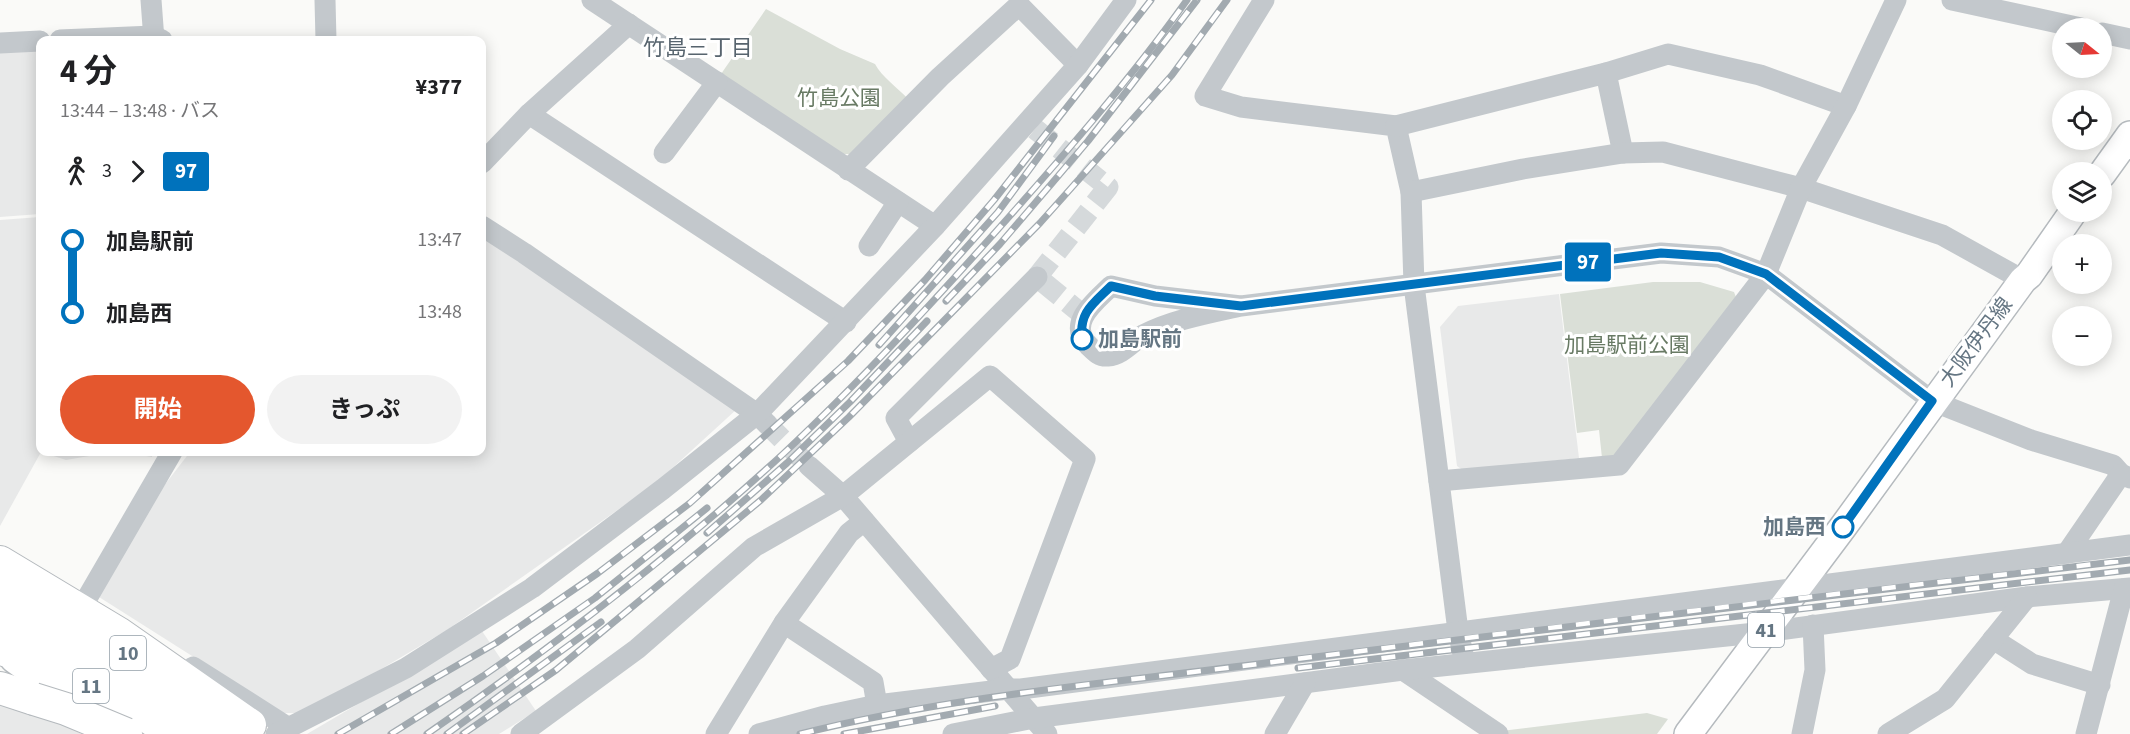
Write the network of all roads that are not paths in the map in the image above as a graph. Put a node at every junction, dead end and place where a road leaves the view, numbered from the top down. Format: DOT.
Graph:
graph roads {
  1 [pos="151,0"];
  2 [pos="326,0"];
  3 [pos="592,0"];
  4 [pos="1126,0"];
  5 [pos="1264,0"];
  6 [pos="1896,0"];
  7 [pos="1952,0"];
  8 [pos="2052,22"];
  9 [pos="629,24"];
  10 [pos="2112,35"];
  11 [pos="156,36"];
  12 [pos="326,36"];
  13 [pos="2130,39"];
  14 [pos="36,41"];
  15 [pos="0,44"];
  16 [pos="1078,64"];
  17 [pos="1606,73"];
  18 [pos="717,82"];
  19 [pos="1846,106"];
  20 [pos="529,114"];
  21 [pos="1396,126"];
  22 [pos="2130,135"];
  23 [pos="664,153"];
  24 [pos="1623,153"];
  25 [pos="486,159"];
  26 [pos="2111,162"];
  27 [pos="848,170"];
  28 [pos="1801,188"];
  29 [pos="1411,192"];
  30 [pos="898,202"];
  31 [pos="2066,222"];
  32 [pos="935,226"];
  33 [pos="486,229"];
  34 [pos="869,246"];
  35 [pos="1766,274"];
  36 [pos="1036,277"];
  37 [pos="2023,280"];
  38 [pos="1414,285"];
  39 [pos="1241,306"];
  40 [pos="846,322"];
  41 [pos="1932,401"];
  42 [pos="762,419"];
  43 [pos="909,442"];
  44 [pos="170,456"];
  45 [pos="809,466"];
  46 [pos="2126,476"];
  47 [pos="1439,481"];
  48 [pos="843,496"];
  49 [pos="864,521"];
  50 [pos="2130,545"];
  51 [pos="0,551"];
  52 [pos="2067,553"];
  53 [pos="0,562"];
  54 [pos="2127,588"];
  55 [pos="1795,590"];
  56 [pos="0,593"];
  57 [pos="2027,597"];
  58 [pos="86,600"];
  59 [pos="0,622"];
  60 [pos="784,623"];
  61 [pos="1813,625"];
  62 [pos="1458,631"];
  63 [pos="1765,632"];
  64 [pos="1993,639"];
  65 [pos="0,649"];
  66 [pos="1465,663"];
  67 [pos="991,669"];
  68 [pos="1403,670"];
  69 [pos="0,679"];
  70 [pos="1305,683"];
  71 [pos="2100,685"];
  72 [pos="0,688"];
  73 [pos="1008,689"];
  74 [pos="877,705"];
  75 [pos="1041,726"];
  76 [pos="261,731"];
  77 [pos="105,734"];
  78 [pos="126,734"];
  79 [pos="135,734"];
  80 [pos="177,734"];
  81 [pos="521,734"];
  82 [pos="716,734"];
  83 [pos="759,734"];
  84 [pos="953,734"];
  85 [pos="1275,734"];
  86 [pos="1497,734"];
  87 [pos="1688,734"];
  88 [pos="1802,734"];
  89 [pos="1888,734"];
  90 [pos="2086,734"];
  1 -- 11 [label="street"];
  2 -- 12 [label="street"];
  3 -- 9 [label="street"];
  4 -- 16 [label="street"];
  5 -- 21 [label="street"];
  6 -- 19 [label="street"];
  7 -- 8 [label="street"];
  9 -- 18 [label="street"];
  9 -- 20 [label="street"];
  10 -- 13 [label="street"];
  14 -- 15 [label="street"];
  16 -- 27 [label="street"];
  16 -- 32 [label="street"];
  17 -- 19 [label="street"];
  17 -- 21 [label="street"];
  17 -- 24 [label="street"];
  18 -- 23 [label="street"];
  18 -- 27 [label="street"];
  19 -- 28 [label="street"];
  20 -- 25 [label="street"];
  20 -- 40 [label="street"];
  21 -- 29 [label="street"];
  22 -- 26 [label="main road"];
  24 -- 28 [label="street"];
  24 -- 29 [label="street"];
  27 -- 30 [label="street"];
  28 -- 35 [label="street"];
  28 -- 37 [label="street"];
  29 -- 38 [label="street"];
  30 -- 32 [label="street"];
  30 -- 34 [label="street"];
  31 -- 37 [label="main road, 大阪伊丹線 / 41"];
  32 -- 40 [label="street"];
  33 -- 42 [label="street"];
  35 -- 38 [label="street"];
  35 -- 41 [label="street"];
  35 -- 47 [label="street"];
  36 -- 43 [label="street"];
  37 -- 41 [label="main road, 大阪伊丹線 / 41"];
  38 -- 39 [label="street"];
  38 -- 47 [label="street"];
  39 -- 39 [label="street"];
  40 -- 42 [label="street"];
  41 -- 46 [label="street"];
  41 -- 55 [label="main road, 大阪伊丹線 / 41"];
  42 -- 76 [label="street"];
  43 -- 48 [label="street"];
  43 -- 67 [label="street"];
  44 -- 58 [label="street"];
  45 -- 48 [label="street"];
  46 -- 52 [label="street"];
  47 -- 62 [label="street"];
  48 -- 49 [label="street"];
  48 -- 81 [label="street"];
  49 -- 60 [label="street"];
  49 -- 67 [label="street"];
  50 -- 52 [label="street"];
  51 -- 58 [label="street"];
  52 -- 55 [label="street"];
  53 -- 76 [label="highway"];
  54 -- 57 [label="street"];
  54 -- 71 [label="street"];
  55 -- 62 [label="street"];
  55 -- 63 [label="main road, 大阪伊丹線 / 41"];
  56 -- 76 [label="main road, 10"];
  57 -- 61 [label="street"];
  57 -- 64 [label="street"];
  58 -- 76 [label="street"];
  59 -- 76 [label="highway, 11"];
  60 -- 74 [label="street"];
  60 -- 82 [label="street"];
  61 -- 63 [label="street"];
  61 -- 88 [label="street"];
  62 -- 66 [label="street"];
  62 -- 73 [label="street"];
  63 -- 66 [label="street"];
  63 -- 87 [label="main road, 大阪伊丹線 / 41"];
  64 -- 71 [label="street"];
  64 -- 89 [label="street"];
  65 -- 79 [label="main road"];
  65 -- 80 [label="highway, 11"];
  66 -- 68 [label="street"];
  67 -- 73 [label="street"];
  68 -- 70 [label="street"];
  68 -- 86 [label="street"];
  69 -- 77 [label="street"];
  70 -- 75 [label="street"];
  70 -- 85 [label="street"];
  71 -- 90 [label="street"];
  72 -- 78 [label="highway, 11, bridge"];
  73 -- 74 [label="street"];
  73 -- 75 [label="street"];
  74 -- 83 [label="street"];
  75 -- 84 [label="street"];
}
